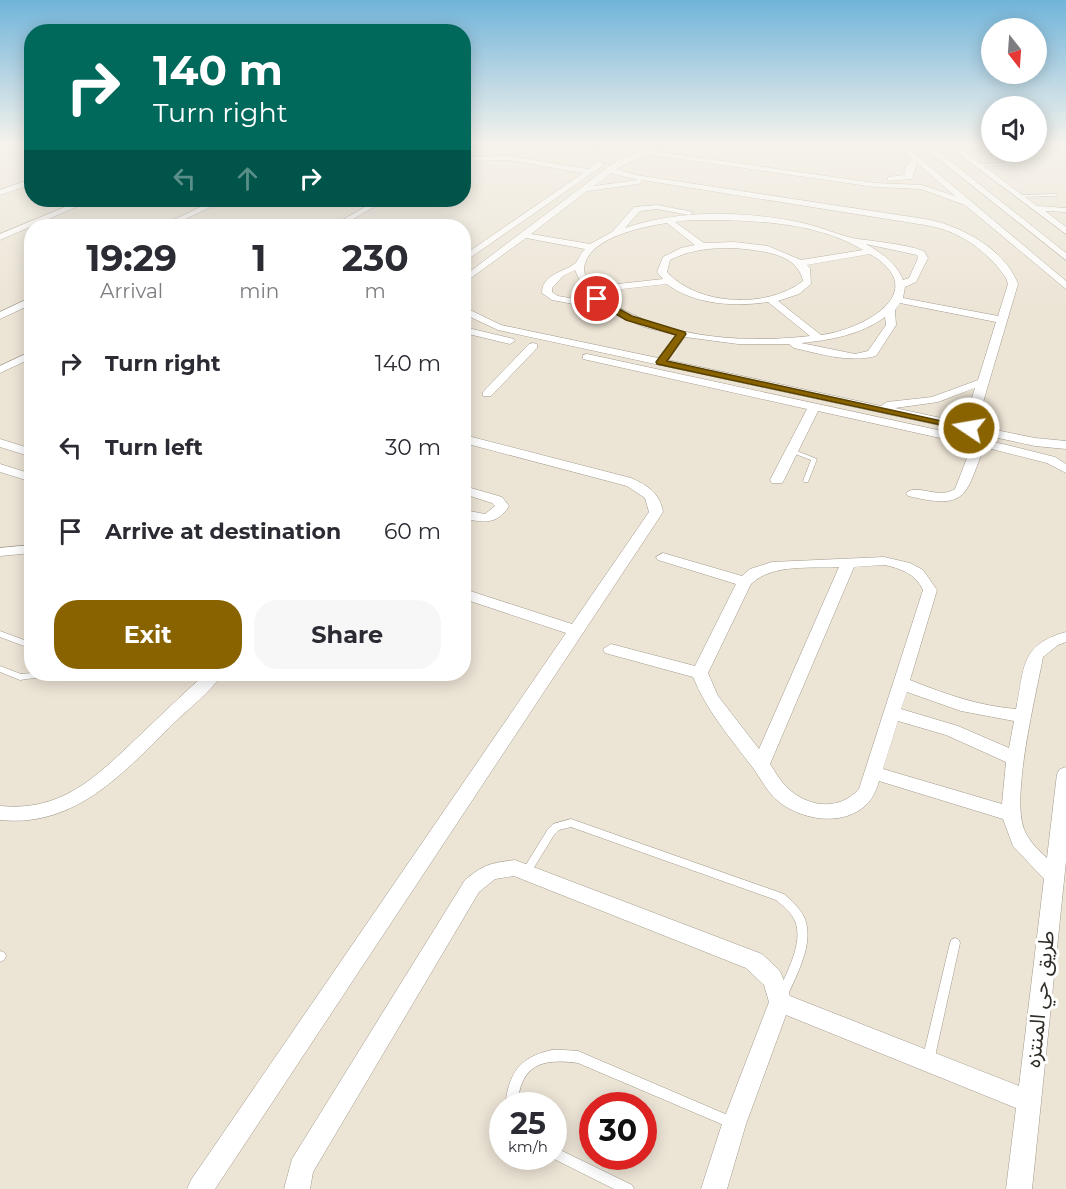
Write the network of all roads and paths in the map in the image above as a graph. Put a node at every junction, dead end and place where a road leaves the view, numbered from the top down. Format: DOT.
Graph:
graph roads {
  1 [pos="549,200"];
  2 [pos="569,200"];
  3 [pos="744,200"];
  4 [pos="960,200"];
  5 [pos="967,200"];
  6 [pos="996,200"];
  7 [pos="1025,200"];
  8 [pos="971,204"];
  9 [pos="71,207"];
  10 [pos="205,207"];
  11 [pos="219,207"];
  12 [pos="370,207"];
  13 [pos="1004,207"];
  14 [pos="1066,210"];
  15 [pos="786,211"];
  16 [pos="1041,212"];
  17 [pos="1013,214"];
  18 [pos="1066,215"];
  19 [pos="716,217"];
  20 [pos="524,218"];
  21 [pos="43,219"];
  22 [pos="180,219"];
  23 [pos="195,219"];
  24 [pos="348,219"];
  25 [pos="668,220"];
  26 [pos="542,221"];
  27 [pos="24,227"];
  28 [pos="1066,231"];
  29 [pos="616,233"];
  30 [pos="524,235"];
  31 [pos="0,237"];
  32 [pos="844,238"];
  33 [pos="702,246"];
  34 [pos="592,247"];
  35 [pos="478,249"];
  36 [pos="872,251"];
  37 [pos="498,253"];
  38 [pos="471,254"];
  39 [pos="1066,257"];
  40 [pos="581,263"];
  41 [pos="800,263"];
  42 [pos="471,274"];
  43 [pos="668,281"];
  44 [pos="900,285"];
  45 [pos="1066,286"];
  46 [pos="588,290"];
  47 [pos="24,295"];
  48 [pos="771,300"];
  49 [pos="898,300"];
  50 [pos="24,304"];
  51 [pos="0,307"];
  52 [pos="609,308"];
  53 [pos="890,310"];
  54 [pos="471,315"];
  55 [pos="0,316"];
  56 [pos="1002,320"];
  57 [pos="471,330"];
  58 [pos="494,332"];
  59 [pos="682,334"];
  60 [pos="819,338"];
  61 [pos="778,342"];
  62 [pos="533,346"];
  63 [pos="604,356"];
  64 [pos="24,358"];
  65 [pos="661,362"];
  66 [pos="0,370"];
  67 [pos="982,382"];
  68 [pos="755,388"];
  69 [pos="487,394"];
  70 [pos="868,406"];
  71 [pos="814,407"];
  72 [pos="969,428"];
  73 [pos="471,441"];
  74 [pos="1004,442"];
  75 [pos="0,443"];
  76 [pos="979,443"];
  77 [pos="1061,446"];
  78 [pos="24,450"];
  79 [pos="792,451"];
  80 [pos="1051,460"];
  81 [pos="0,468"];
  82 [pos="1066,469"];
  83 [pos="24,476"];
  84 [pos="777,480"];
  85 [pos="806,481"];
  86 [pos="471,492"];
  87 [pos="913,493"];
  88 [pos="471,515"];
  89 [pos="24,550"];
  90 [pos="0,552"];
  91 [pos="663,557"];
  92 [pos="849,562"];
  93 [pos="745,582"];
  94 [pos="471,596"];
  95 [pos="577,632"];
  96 [pos="0,634"];
  97 [pos="1066,637"];
  98 [pos="24,643"];
  99 [pos="611,649"];
  100 [pos="0,669"];
  101 [pos="700,673"];
  102 [pos="24,676"];
  103 [pos="207,681"];
  104 [pos="901,683"];
  105 [pos="892,713"];
  106 [pos="1024,716"];
  107 [pos="1017,759"];
  108 [pos="761,764"];
  109 [pos="875,773"];
  110 [pos="1066,774"];
  111 [pos="0,813"];
  112 [pos="1011,814"];
  113 [pos="527,871"];
  114 [pos="1054,876"];
  115 [pos="955,943"];
  116 [pos="780,1002"];
  117 [pos="928,1062"];
  118 [pos="511,1092"];
  119 [pos="1030,1102"];
  120 [pos="734,1124"];
  121 [pos="567,1159"];
  122 [pos="200,1189"];
  123 [pos="297,1189"];
  124 [pos="628,1189"];
  125 [pos="714,1189"];
  126 [pos="1019,1189"];
  1 -- 20 [label="street"];
  2 -- 26 [label="street"];
  3 -- 15 [label="street"];
  4 -- 8 [label="street"];
  5 -- 8 [label="street"];
  6 -- 13 [label="street"];
  7 -- 16 [label="street"];
  8 -- 45 [label="street"];
  9 -- 21 [label="street"];
  10 -- 22 [label="street"];
  11 -- 23 [label="street"];
  12 -- 24 [label="street"];
  13 -- 16 [label="street"];
  13 -- 17 [label="street"];
  14 -- 16 [label="street"];
  15 -- 19 [label="street"];
  15 -- 32 [label="street"];
  15 -- 56 [label="street"];
  16 -- 17 [label="street"];
  16 -- 18 [label="street"];
  16 -- 28 [label="street"];
  17 -- 39 [label="street"];
  19 -- 25 [label="street"];
  19 -- 29 [label="street"];
  20 -- 26 [label="street"];
  20 -- 35 [label="street"];
  25 -- 29 [label="street"];
  25 -- 33 [label="street"];
  26 -- 30 [label="street"];
  27 -- 31 [label="street"];
  29 -- 34 [label="street"];
  30 -- 34 [label="street"];
  30 -- 37 [label="street"];
  32 -- 36 [label="street"];
  32 -- 44 [label="street"];
  33 -- 41 [label="street"];
  33 -- 43 [label="street"];
  34 -- 40 [label="street"];
  35 -- 37 [label="street"];
  35 -- 38 [label="street"];
  36 -- 41 [label="street"];
  36 -- 44 [label="street"];
  37 -- 42 [label="street"];
  40 -- 46 [label="street"];
  40 -- 52 [label="street"];
  41 -- 48 [label="street"];
  43 -- 46 [label="street"];
  43 -- 48 [label="street"];
  44 -- 49 [label="street"];
  46 -- 52 [label="street"];
  47 -- 51 [label="street"];
  48 -- 60 [label="street"];
  49 -- 53 [label="street"];
  49 -- 56 [label="street"];
  50 -- 55 [label="street"];
  52 -- 59 [label="street"];
  53 -- 60 [label="street"];
  53 -- 61 [label="street"];
  54 -- 58 [label="street"];
  56 -- 67 [label="street"];
  57 -- 58 [label="street"];
  58 -- 62 [label="street"];
  58 -- 63 [label="street"];
  59 -- 61 [label="street"];
  59 -- 65 [label="street"];
  60 -- 61 [label="street"];
  62 -- 63 [label="street"];
  62 -- 69 [label="street"];
  63 -- 65 [label="street"];
  63 -- 68 [label="street"];
  64 -- 66 [label="street"];
  65 -- 68 [label="street"];
  67 -- 70 [label="street"];
  67 -- 72 [label="street"];
  68 -- 70 [label="street"];
  68 -- 71 [label="street"];
  70 -- 72 [label="street"];
  71 -- 76 [label="street"];
  71 -- 79 [label="street"];
  72 -- 74 [label="street"];
  73 -- 95 [label="street"];
  74 -- 76 [label="street"];
  74 -- 77 [label="street"];
  74 -- 80 [label="street"];
  75 -- 78 [label="street"];
  76 -- 87 [label="street"];
  77 -- 80 [label="street"];
  79 -- 84 [label="street"];
  79 -- 85 [label="lane"];
  80 -- 82 [label="street"];
  81 -- 83 [label="street"];
  86 -- 88 [label="street"];
  89 -- 90 [label="street"];
  91 -- 93 [label="street"];
  92 -- 93 [label="street"];
  92 -- 104 [label="street"];
  92 -- 108 [label="street"];
  93 -- 101 [label="street"];
  94 -- 95 [label="street"];
  95 -- 122 [label="street"];
  96 -- 98 [label="lane"];
  97 -- 106 [label="street"];
  99 -- 101 [label="street"];
  100 -- 102 [label="lane"];
  101 -- 108 [label="street"];
  103 -- 111 [label="street"];
  104 -- 105 [label="street"];
  104 -- 106 [label="street"];
  105 -- 107 [label="street"];
  105 -- 109 [label="street"];
  106 -- 107 [label="street"];
  107 -- 112 [label="street"];
  108 -- 109 [label="street"];
  109 -- 112 [label="street"];
  110 -- 114 [label="street, طريق حي المنتزه"];
  112 -- 114 [label="street"];
  113 -- 116 [label="street"];
  113 -- 116 [label="lane"];
  113 -- 123 [label="street"];
  114 -- 119 [label="street, طريق حي المنتزه"];
  115 -- 117 [label="lane"];
  116 -- 117 [label="street"];
  116 -- 120 [label="street"];
  117 -- 119 [label="street"];
  118 -- 120 [label="lane"];
  119 -- 126 [label="street, طريق حي المنتزه"];
  120 -- 125 [label="street"];
  121 -- 124 [label="lane"];
}
